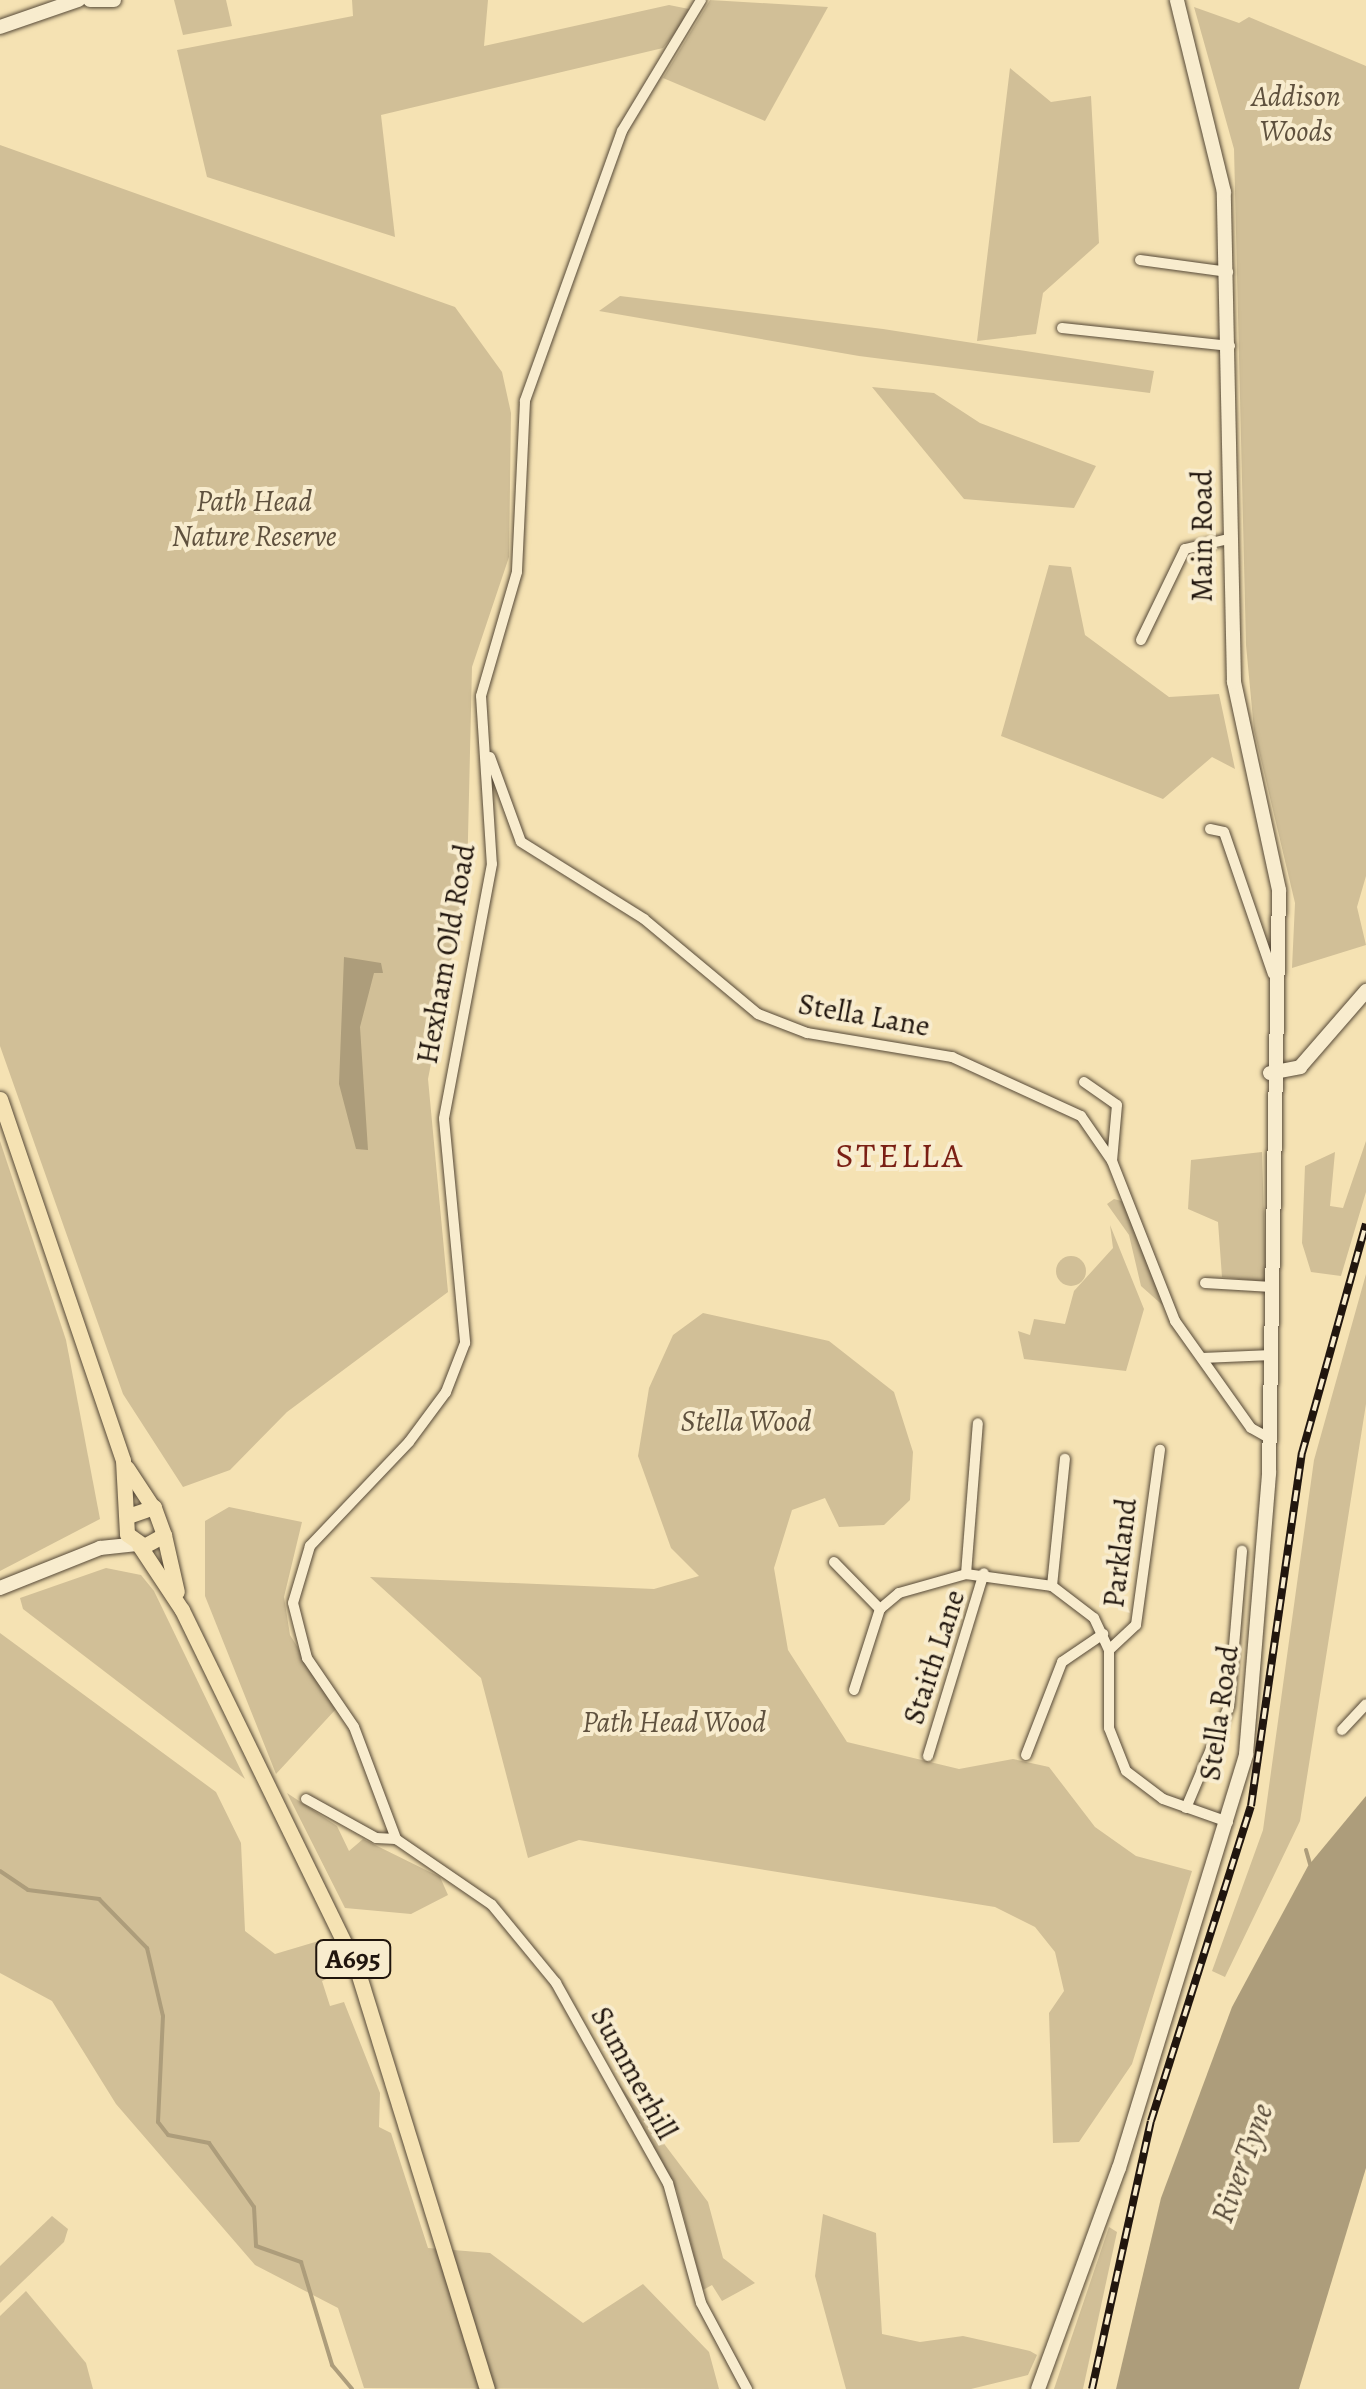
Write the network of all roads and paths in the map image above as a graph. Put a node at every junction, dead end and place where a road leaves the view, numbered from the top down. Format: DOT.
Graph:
graph roads {
  1 [pos="78,0"];
  2 [pos="90,0"];
  3 [pos="114,0"];
  4 [pos="702,0"];
  5 [pos="1177,0"];
  6 [pos="0,27"];
  7 [pos="1140,260"];
  8 [pos="1229,272"];
  9 [pos="1062,328"];
  10 [pos="1230,346"];
  11 [pos="1228,539"];
  12 [pos="1141,640"];
  13 [pos="484,740"];
  14 [pos="1210,829"];
  15 [pos="514,830"];
  16 [pos="493,840"];
  17 [pos="1277,985"];
  18 [pos="1366,991"];
  19 [pos="1270,1073"];
  20 [pos="1084,1082"];
  21 [pos="0,1098"];
  22 [pos="1112,1161"];
  23 [pos="1205,1283"];
  24 [pos="1272,1288"];
  25 [pos="1272,1355"];
  26 [pos="1202,1358"];
  27 [pos="978,1423"];
  28 [pos="1271,1439"];
  29 [pos="1160,1450"];
  30 [pos="122,1460"];
  31 [pos="1065,1460"];
  32 [pos="152,1506"];
  33 [pos="127,1518"];
  34 [pos="164,1535"];
  35 [pos="138,1544"];
  36 [pos="100,1548"];
  37 [pos="1242,1552"];
  38 [pos="834,1562"];
  39 [pos="966,1574"];
  40 [pos="984,1574"];
  41 [pos="1052,1586"];
  42 [pos="0,1588"];
  43 [pos="880,1609"];
  44 [pos="182,1610"];
  45 [pos="1102,1634"];
  46 [pos="1109,1650"];
  47 [pos="854,1690"];
  48 [pos="1366,1704"];
  49 [pos="1342,1730"];
  50 [pos="1026,1755"];
  51 [pos="928,1756"];
  52 [pos="306,1800"];
  53 [pos="1186,1808"];
  54 [pos="1228,1822"];
  55 [pos="396,1838"];
  56 [pos="487,2389"];
  57 [pos="747,2389"];
  58 [pos="1038,2389"];
  1 -- 6 [label="main road"];
  2 -- 3 [label="main road"];
  4 -- 13 [label="street, Hexham Old Road"];
  5 -- 8 [label="main road, Main Road"];
  7 -- 8 [label="street"];
  8 -- 10 [label="main road, Main Road"];
  9 -- 10 [label="street"];
  10 -- 11 [label="main road, Main Road"];
  11 -- 12 [label="street"];
  11 -- 17 [label="main road, Main Road"];
  13 -- 15 [label="street"];
  13 -- 16 [label="street, Hexham Old Road"];
  14 -- 17 [label="street"];
  15 -- 16 [label="street"];
  15 -- 22 [label="street, Stella Lane"];
  16 -- 55 [label="street, Hexham Old Road"];
  17 -- 19 [label="main road, Main Road"];
  18 -- 19 [label="main road"];
  19 -- 24 [label="main road, Stella Road"];
  20 -- 22 [label="street"];
  21 -- 30 [label="main road, A695"];
  22 -- 26 [label="street, Stella Lane"];
  23 -- 24 [label="street"];
  24 -- 25 [label="main road, Stella Road"];
  25 -- 26 [label="street"];
  25 -- 28 [label="main road, Stella Road"];
  26 -- 28 [label="street, Stella Lane"];
  27 -- 39 [label="street"];
  28 -- 54 [label="main road, Stella Road"];
  29 -- 46 [label="street, Parkland"];
  30 -- 32 [label="main road, A695"];
  30 -- 33 [label="main road, A695"];
  31 -- 41 [label="street"];
  32 -- 33 [label="main road"];
  32 -- 34 [label="main road, A695"];
  33 -- 35 [label="main road, A695"];
  33 -- 36 [label="main road"];
  34 -- 35 [label="main road"];
  34 -- 44 [label="main road, A695"];
  35 -- 36 [label="main road"];
  35 -- 44 [label="main road, A695"];
  36 -- 42 [label="main road"];
  37 -- 53 [label="street"];
  38 -- 43 [label="street"];
  39 -- 40 [label="street"];
  39 -- 43 [label="street"];
  40 -- 41 [label="street"];
  40 -- 51 [label="street, Staith Lane"];
  41 -- 45 [label="street"];
  43 -- 47 [label="street"];
  44 -- 56 [label="main road, A695"];
  45 -- 46 [label="street"];
  45 -- 50 [label="street"];
  46 -- 53 [label="street"];
  48 -- 49 [label="street"];
  52 -- 55 [label="street, Summerhill"];
  53 -- 54 [label="street"];
  54 -- 58 [label="main road, Stella Road"];
  55 -- 57 [label="street, Summerhill"];
}
